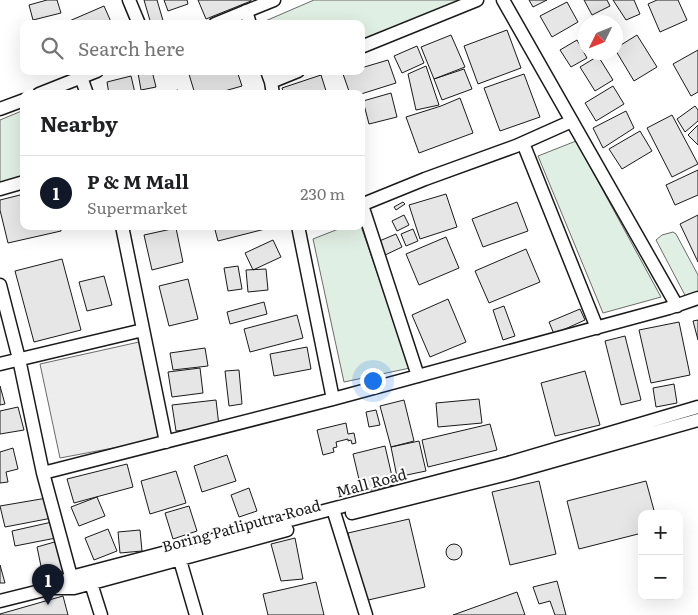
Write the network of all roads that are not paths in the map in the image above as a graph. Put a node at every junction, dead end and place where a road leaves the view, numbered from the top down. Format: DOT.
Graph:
graph roads {
  1 [pos="129,0"];
  2 [pos="274,0"];
  3 [pos="477,0"];
  4 [pos="503,0"];
  5 [pos="246,11"];
  6 [pos="136,20"];
  7 [pos="225,20"];
  8 [pos="249,20"];
  9 [pos="365,45"];
  10 [pos="88,75"];
  11 [pos="288,75"];
  12 [pos="82,78"];
  13 [pos="270,82"];
  14 [pos="50,90"];
  15 [pos="86,90"];
  16 [pos="20,102"];
  17 [pos="0,109"];
  18 [pos="572,121"];
  19 [pos="523,143"];
  20 [pos="20,183"];
  21 [pos="0,189"];
  22 [pos="365,203"];
  23 [pos="365,217"];
  24 [pos="123,230"];
  25 [pos="301,230"];
  26 [pos="0,285"];
  27 [pos="698,298"];
  28 [pos="677,306"];
  29 [pos="596,328"];
  30 [pos="143,330"];
  31 [pos="19,360"];
  32 [pos="0,364"];
  33 [pos="418,376"];
  34 [pos="333,399"];
  35 [pos="698,407"];
  36 [pos="698,420"];
  37 [pos="643,429"];
  38 [pos="166,442"];
  39 [pos="44,473"];
  40 [pos="334,513"];
  41 [pos="178,554"];
  42 [pos="90,578"];
  43 [pos="72,583"];
  44 [pos="0,601"];
  45 [pos="101,615"];
  46 [pos="196,615"];
  47 [pos="366,615"];
  1 -- 6 [label="street"];
  2 -- 5 [label="street"];
  3 -- 9 [label="street"];
  4 -- 18 [label="street"];
  5 -- 7 [label="street"];
  5 -- 8 [label="street"];
  10 -- 12 [label="street"];
  11 -- 13 [label="street"];
  12 -- 14 [label="street"];
  12 -- 15 [label="street"];
  16 -- 17 [label="street"];
  18 -- 19 [label="street"];
  18 -- 28 [label="street"];
  19 -- 22 [label="street"];
  19 -- 29 [label="street"];
  20 -- 21 [label="street"];
  23 -- 33 [label="street"];
  24 -- 30 [label="street"];
  25 -- 34 [label="street"];
  26 -- 31 [label="street"];
  27 -- 28 [label="street"];
  28 -- 29 [label="street"];
  29 -- 33 [label="street"];
  30 -- 31 [label="street"];
  30 -- 38 [label="street"];
  31 -- 32 [label="street"];
  31 -- 39 [label="street"];
  33 -- 34 [label="street"];
  34 -- 38 [label="street"];
  35 -- 37 [label="street, Mall Road"];
  36 -- 37 [label="street"];
  37 -- 40 [label="street, Mall Road"];
  38 -- 39 [label="street"];
  39 -- 43 [label="street"];
  40 -- 41 [label="street, Mall Road"];
  40 -- 47 [label="street"];
  41 -- 42 [label="street, Mall Road"];
  41 -- 46 [label="street"];
  42 -- 43 [label="street, Mall Road"];
  42 -- 45 [label="street"];
  43 -- 44 [label="street, Mall Road"];
}
